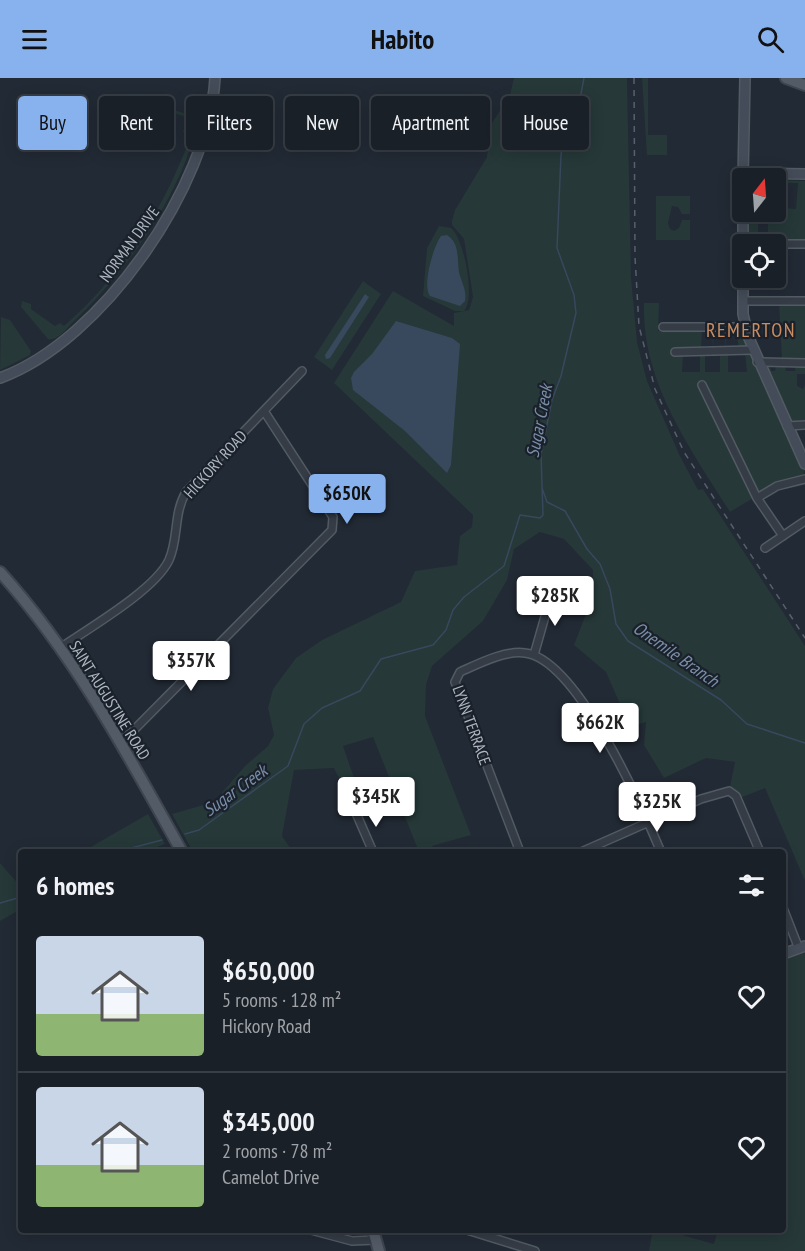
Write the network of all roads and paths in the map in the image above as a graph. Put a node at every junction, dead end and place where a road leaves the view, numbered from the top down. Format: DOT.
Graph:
graph roads {
  1 [pos="215,78"];
  2 [pos="745,78"];
  3 [pos="786,78"];
  4 [pos="805,85"];
  5 [pos="743,168"];
  6 [pos="805,174"];
  7 [pos="786,175"];
  8 [pos="786,244"];
  9 [pos="805,244"];
  10 [pos="743,288"];
  11 [pos="743,301"];
  12 [pos="805,301"];
  13 [pos="663,327"];
  14 [pos="745,327"];
  15 [pos="752,350"];
  16 [pos="675,352"];
  17 [pos="757,362"];
  18 [pos="805,363"];
  19 [pos="302,371"];
  20 [pos="0,378"];
  21 [pos="702,385"];
  22 [pos="264,411"];
  23 [pos="805,425"];
  24 [pos="787,426"];
  25 [pos="805,464"];
  26 [pos="805,479"];
  27 [pos="757,498"];
  28 [pos="805,521"];
  29 [pos="783,536"];
  30 [pos="765,548"];
  31 [pos="0,572"];
  32 [pos="552,592"];
  33 [pos="60,648"];
  34 [pos="534,655"];
  35 [pos="120,744"];
  36 [pos="356,813"];
  37 [pos="649,823"];
  38 [pos="180,849"];
  39 [pos="372,849"];
  40 [pos="519,849"];
  41 [pos="588,849"];
  42 [pos="661,849"];
  43 [pos="759,849"];
  44 [pos="786,914"];
  45 [pos="802,948"];
  46 [pos="786,953"];
  47 [pos="322,1233"];
  48 [pos="477,1233"];
  49 [pos="376,1240"];
  50 [pos="535,1251"];
  1 -- 20 [label="street, NORMAN DRIVE"];
  2 -- 5 [label="street"];
  3 -- 4 [label="main road"];
  6 -- 7 [label="street"];
  8 -- 9 [label="street"];
  10 -- 11 [label="street"];
  11 -- 12 [label="street"];
  11 -- 14 [label="street"];
  13 -- 14 [label="street"];
  14 -- 15 [label="street"];
  15 -- 16 [label="street"];
  15 -- 17 [label="street"];
  17 -- 18 [label="street"];
  17 -- 24 [label="street"];
  19 -- 22 [label="street, HICKORY ROAD"];
  21 -- 27 [label="street"];
  22 -- 33 [label="street, HICKORY ROAD"];
  22 -- 35 [label="street"];
  23 -- 24 [label="street"];
  24 -- 25 [label="street"];
  26 -- 27 [label="street"];
  27 -- 29 [label="street"];
  28 -- 29 [label="street"];
  29 -- 30 [label="street"];
  31 -- 33 [label="main road, SAINT AUGUSTINE ROAD"];
  32 -- 34 [label="street"];
  33 -- 35 [label="main road, SAINT AUGUSTINE ROAD"];
  34 -- 37 [label="street"];
  34 -- 40 [label="street, LYNN TERRACE"];
  35 -- 38 [label="main road, SAINT AUGUSTINE ROAD"];
  36 -- 39 [label="street"];
  37 -- 41 [label="street"];
  37 -- 42 [label="street"];
  37 -- 43 [label="street"];
  44 -- 45 [label="street"];
  45 -- 46 [label="street"];
  47 -- 49 [label="street"];
  48 -- 50 [label="street"];
}
